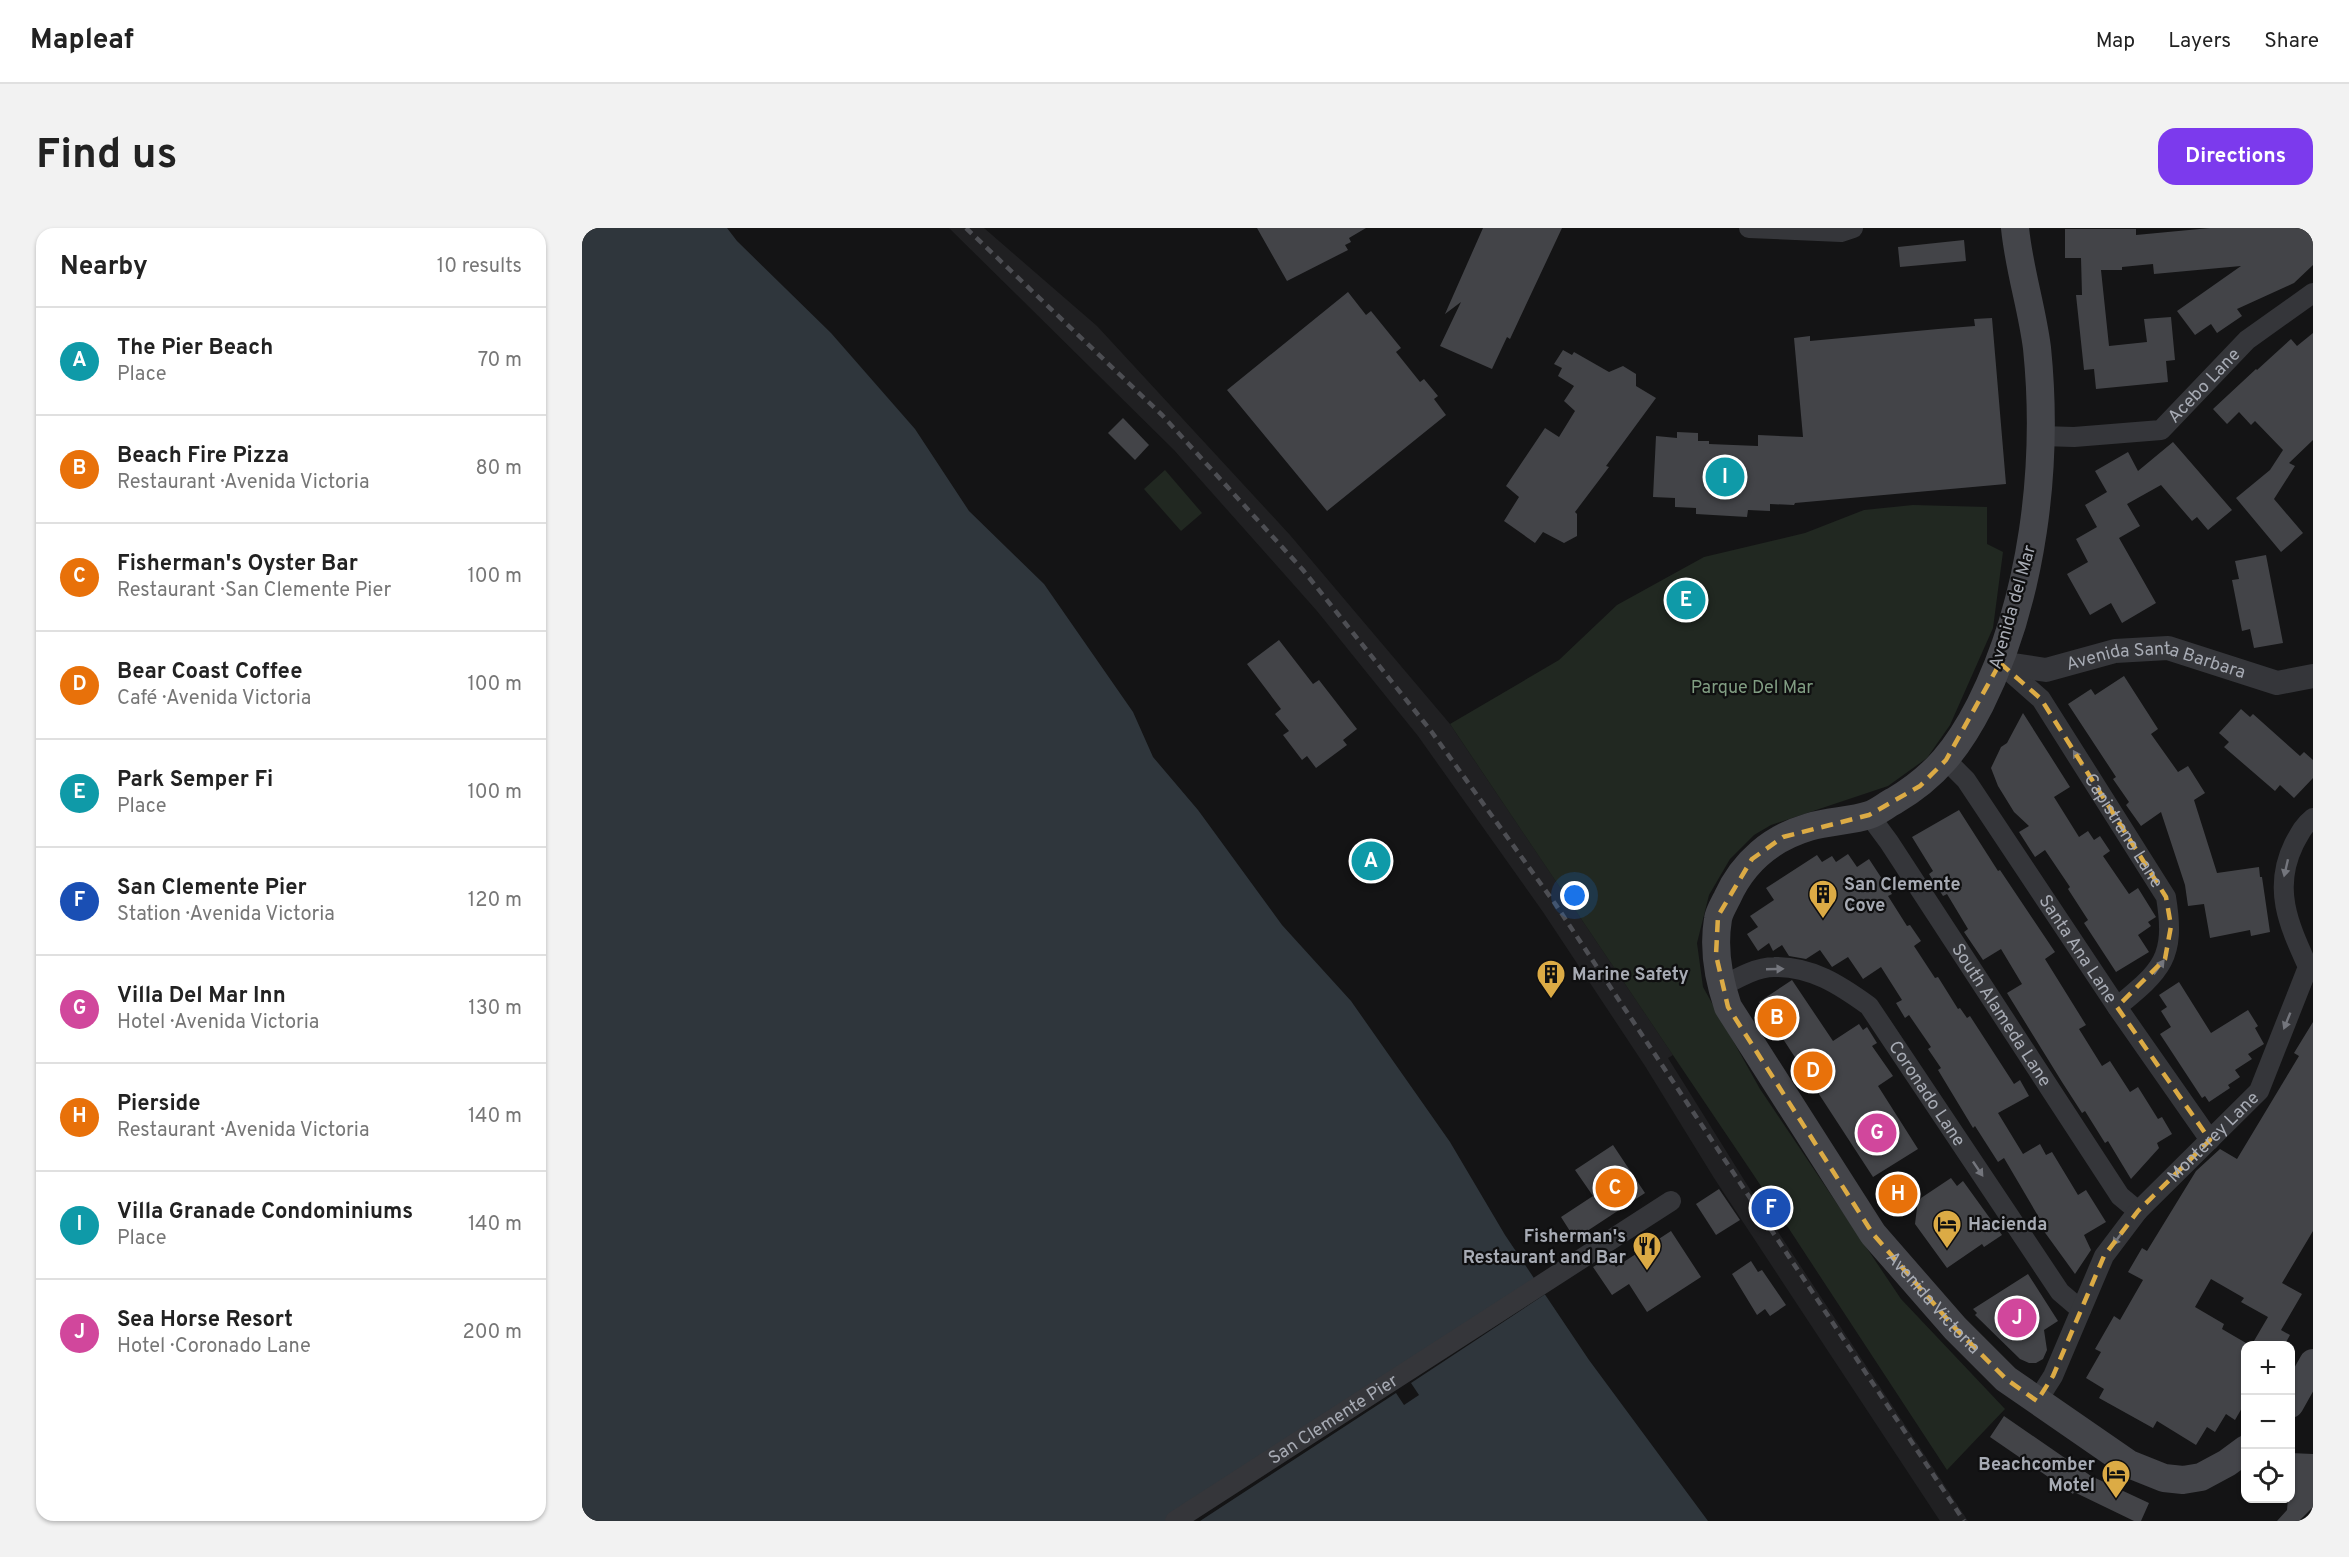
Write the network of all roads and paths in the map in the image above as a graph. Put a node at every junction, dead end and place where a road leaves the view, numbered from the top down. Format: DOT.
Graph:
graph roads {
  1 [pos="1749,228"];
  2 [pos="1853,228"];
  3 [pos="2015,228"];
  4 [pos="2313,292"];
  5 [pos="2041,436"];
  6 [pos="2000,663"];
  7 [pos="2313,676"];
  8 [pos="1946,760"];
  9 [pos="1869,815"];
  10 [pos="2313,818"];
  11 [pos="2311,968"];
  12 [pos="1721,987"];
  13 [pos="2117,1007"];
  14 [pos="2210,1140"];
  15 [pos="1671,1201"];
  16 [pos="2138,1211"];
  17 [pos="2081,1310"];
  18 [pos="2313,1363"];
  19 [pos="2295,1395"];
  20 [pos="2037,1401"];
  21 [pos="2241,1453"];
  22 [pos="1175,1521"];
  1 -- 2 [label="street"];
  3 -- 5 [label="main road, Avenida del Mar"];
  4 -- 5 [label="street, Acebo Lane"];
  5 -- 6 [label="main road, Avenida del Mar"];
  6 -- 7 [label="street, Avenida Santa Barbara"];
  6 -- 8 [label="main road, Avenida del Mar"];
  13 -- 6 [label="street, Capistrano Lane, one-way"];
  8 -- 9 [label="main road, Avenida del Mar"];
  8 -- 13 [label="street, Santa Ana Lane"];
  9 -- 12 [label="main road, Avenida del Mar"];
  9 -- 16 [label="street, South Alameda Lane"];
  10 -- 11 [label="street, Monterey Lane, one-way"];
  11 -- 14 [label="street, Monterey Lane, one-way"];
  12 -- 17 [label="street, Coronado Lane, one-way"];
  12 -- 20 [label="main road, Avenida Victoria"];
  13 -- 14 [label="street, Santa Ana Lane"];
  14 -- 16 [label="street, Monterey Lane"];
  15 -- 22 [label="street, San Clemente Pier"];
  16 -- 17 [label="street, Monterey Lane, one-way"];
  17 -- 20 [label="street, Monterey Lane"];
  18 -- 19 [label="main road"];
  20 -- 21 [label="main road, Avenida Victoria"];
}
